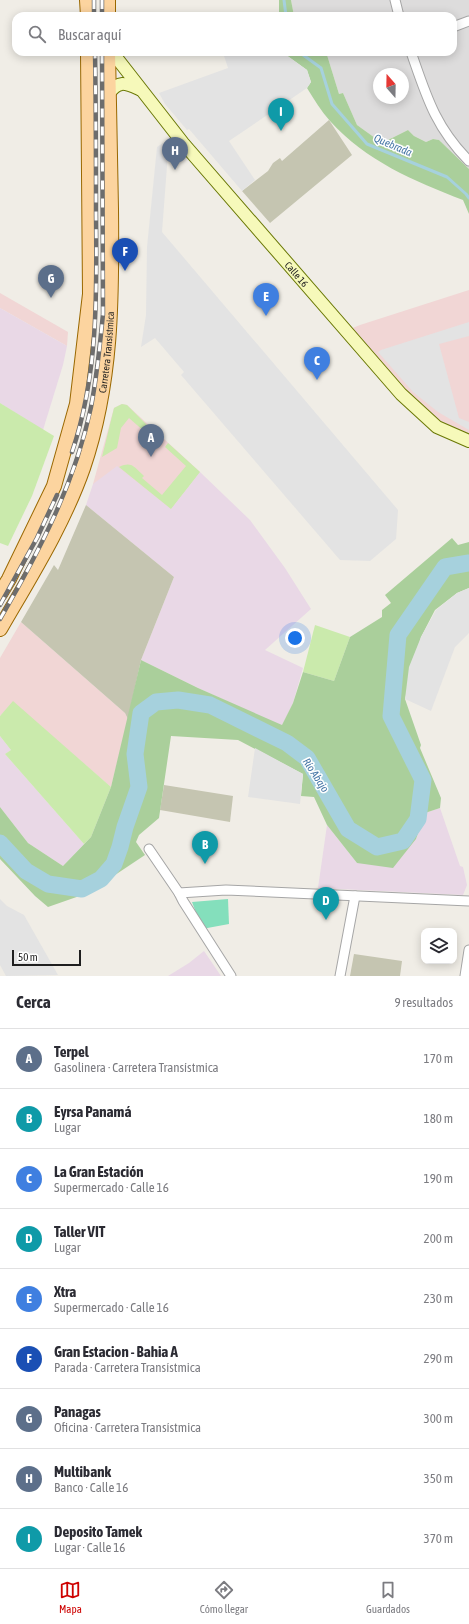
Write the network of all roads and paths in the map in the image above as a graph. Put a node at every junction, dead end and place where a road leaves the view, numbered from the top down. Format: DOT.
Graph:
graph roads {
  1 [pos="88,0"];
  2 [pos="108,0"];
  3 [pos="395,0"];
  4 [pos="88,12"];
  5 [pos="108,12"];
  6 [pos="398,12"];
  7 [pos="469,21"];
  8 [pos="457,26"];
  9 [pos="88,56"];
  10 [pos="108,56"];
  11 [pos="115,56"];
  12 [pos="412,56"];
  13 [pos="139,88"];
  14 [pos="109,93"];
  15 [pos="469,161"];
  16 [pos="469,441"];
  17 [pos="0,594"];
  18 [pos="0,629"];
  19 [pos="149,849"];
  20 [pos="179,893"];
  21 [pos="354,896"];
  22 [pos="469,902"];
  23 [pos="469,950"];
  24 [pos="231,976"];
  25 [pos="340,976"];
  26 [pos="465,976"];
  1 -- 4 [label="main road"];
  2 -- 5 [label="main road"];
  3 -- 6 [label="street"];
  7 -- 8 [label="street"];
  9 -- 17 [label="main road"];
  10 -- 14 [label="main road, Carretera Transístmica"];
  11 -- 13 [label="main road, Calle 16"];
  12 -- 15 [label="street"];
  13 -- 14 [label="main road"];
  13 -- 16 [label="main road, Calle 16"];
  14 -- 18 [label="main road, Carretera Transístmica"];
  19 -- 20 [label="street"];
  20 -- 21 [label="street"];
  20 -- 24 [label="street"];
  21 -- 22 [label="street"];
  21 -- 25 [label="street"];
  23 -- 26 [label="street"];
}
